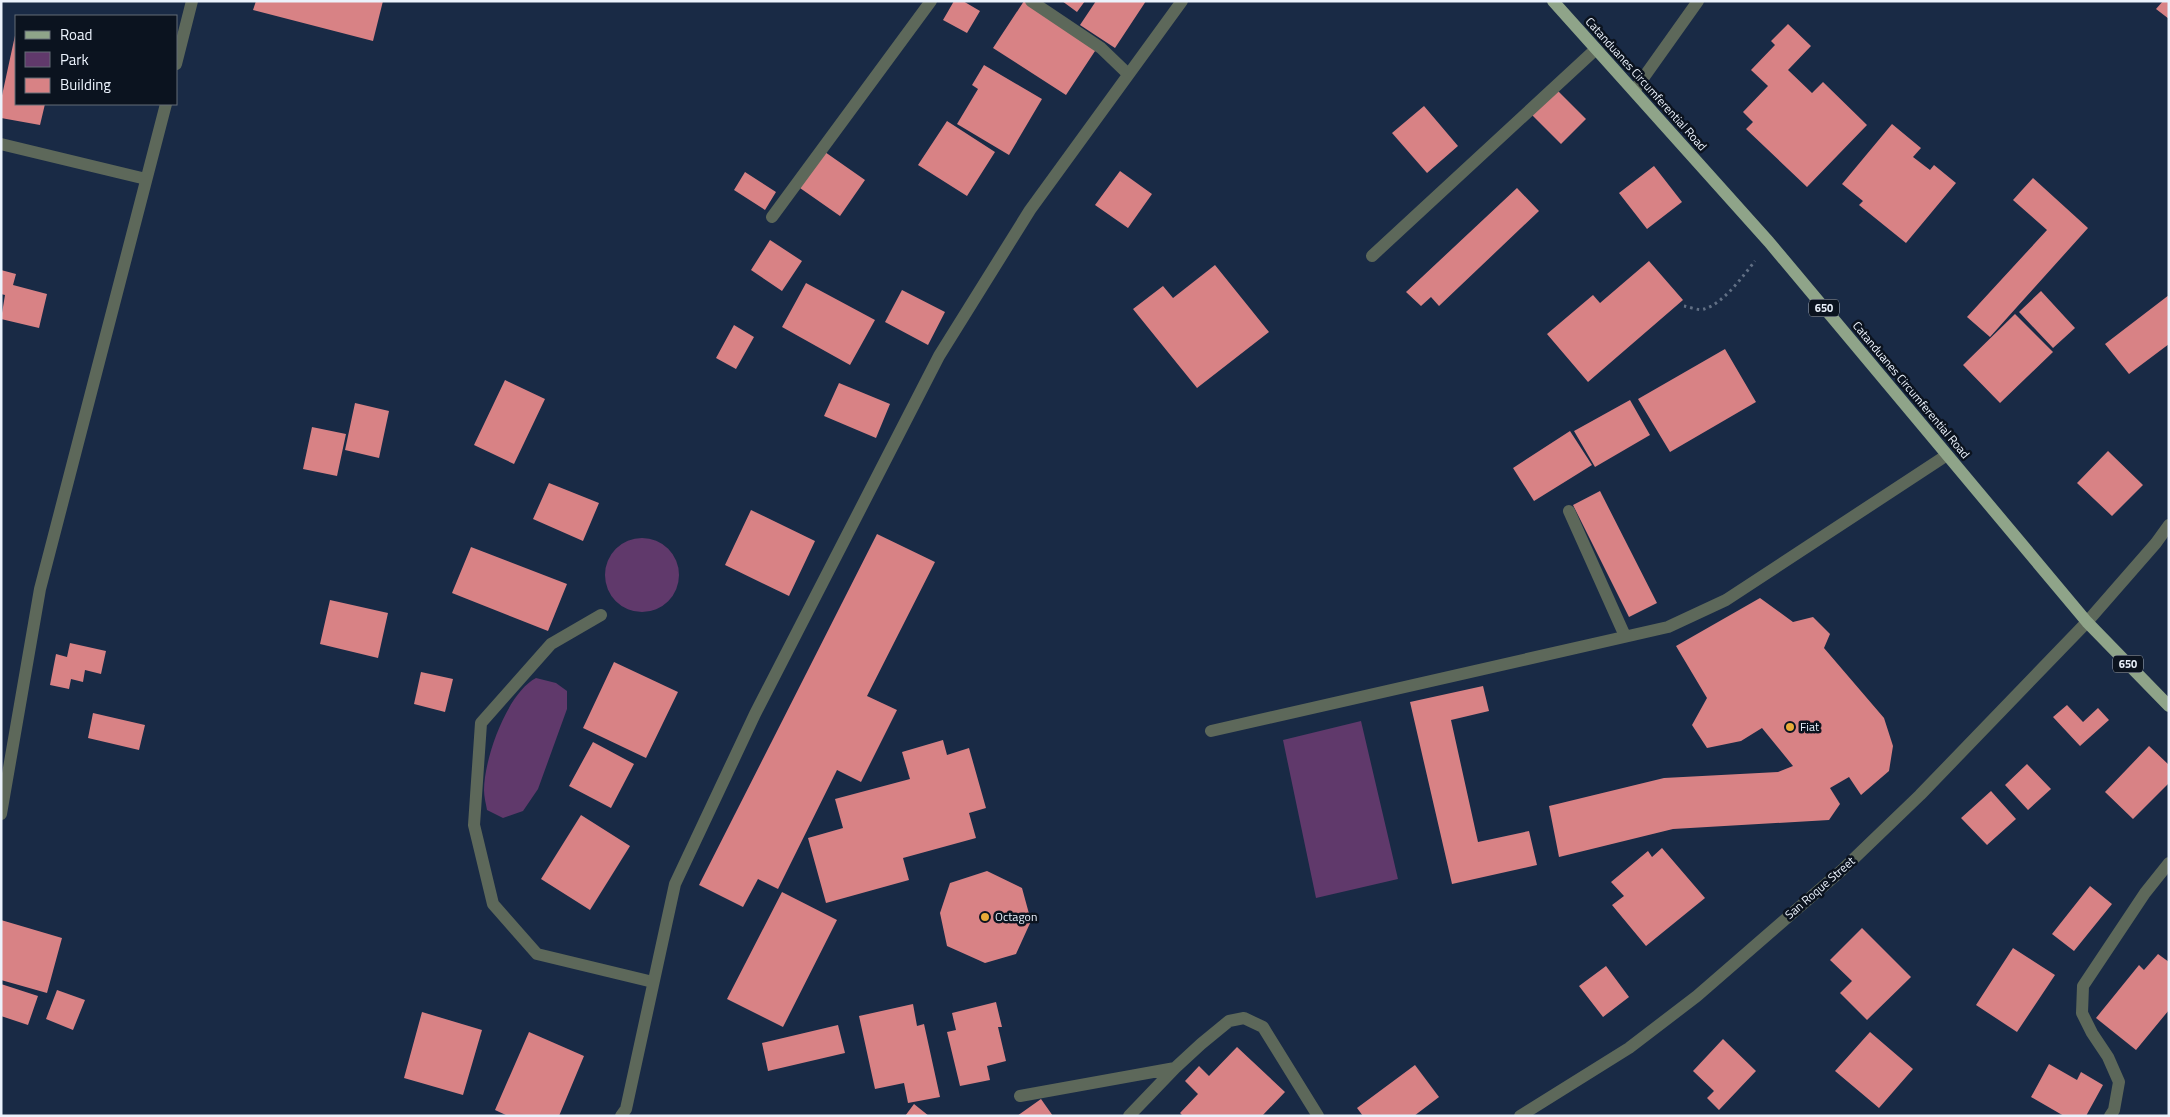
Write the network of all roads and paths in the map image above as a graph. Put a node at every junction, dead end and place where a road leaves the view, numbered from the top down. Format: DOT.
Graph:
graph roads {
  1 [pos="192,1"];
  2 [pos="931,1"];
  3 [pos="1031,1"];
  4 [pos="1182,1"];
  5 [pos="1553,1"];
  6 [pos="1698,1"];
  7 [pos="1596,49"];
  8 [pos="178,56"];
  9 [pos="1128,74"];
  10 [pos="1634,91"];
  11 [pos="166,105"];
  12 [pos="1,144"];
  13 [pos="146,179"];
  14 [pos="772,217"];
  15 [pos="1769,242"];
  16 [pos="1372,256"];
  17 [pos="1684,306"];
  18 [pos="1947,455"];
  19 [pos="1570,511"];
  20 [pos="2169,525"];
  21 [pos="601,615"];
  22 [pos="2086,622"];
  23 [pos="1625,636"];
  24 [pos="2169,706"];
  25 [pos="1210,730"];
  26 [pos="1,814"];
  27 [pos="2169,863"];
  28 [pos="653,982"];
  29 [pos="1175,1068"];
  30 [pos="1020,1096"];
  31 [pos="621,1116"];
  32 [pos="1130,1116"];
  33 [pos="1318,1116"];
  34 [pos="1520,1116"];
  35 [pos="2110,1116"];
  1 -- 8 [label="street"];
  2 -- 14 [label="street"];
  3 -- 9 [label="street"];
  4 -- 9 [label="street"];
  5 -- 7 [label="main road, Catanduanes Circumferential Road / 650"];
  6 -- 10 [label="street"];
  7 -- 10 [label="main road, Catanduanes Circumferential Road / 650"];
  7 -- 16 [label="street"];
  9 -- 28 [label="street"];
  10 -- 15 [label="main road, Catanduanes Circumferential Road / 650"];
  11 -- 13 [label="street"];
  12 -- 13 [label="street"];
  13 -- 26 [label="street"];
  15 -- 17 [label="path"];
  15 -- 18 [label="main road, Catanduanes Circumferential Road / 650"];
  18 -- 22 [label="main road, Catanduanes Circumferential Road / 650"];
  18 -- 23 [label="street"];
  19 -- 23 [label="street"];
  20 -- 22 [label="street, San Roque Street"];
  21 -- 28 [label="street"];
  22 -- 24 [label="main road, Catanduanes Circumferential Road / 650"];
  22 -- 34 [label="street, San Roque Street"];
  23 -- 25 [label="street"];
  27 -- 35 [label="street"];
  28 -- 31 [label="street"];
  29 -- 30 [label="street"];
  29 -- 32 [label="street"];
  29 -- 33 [label="street"];
}
